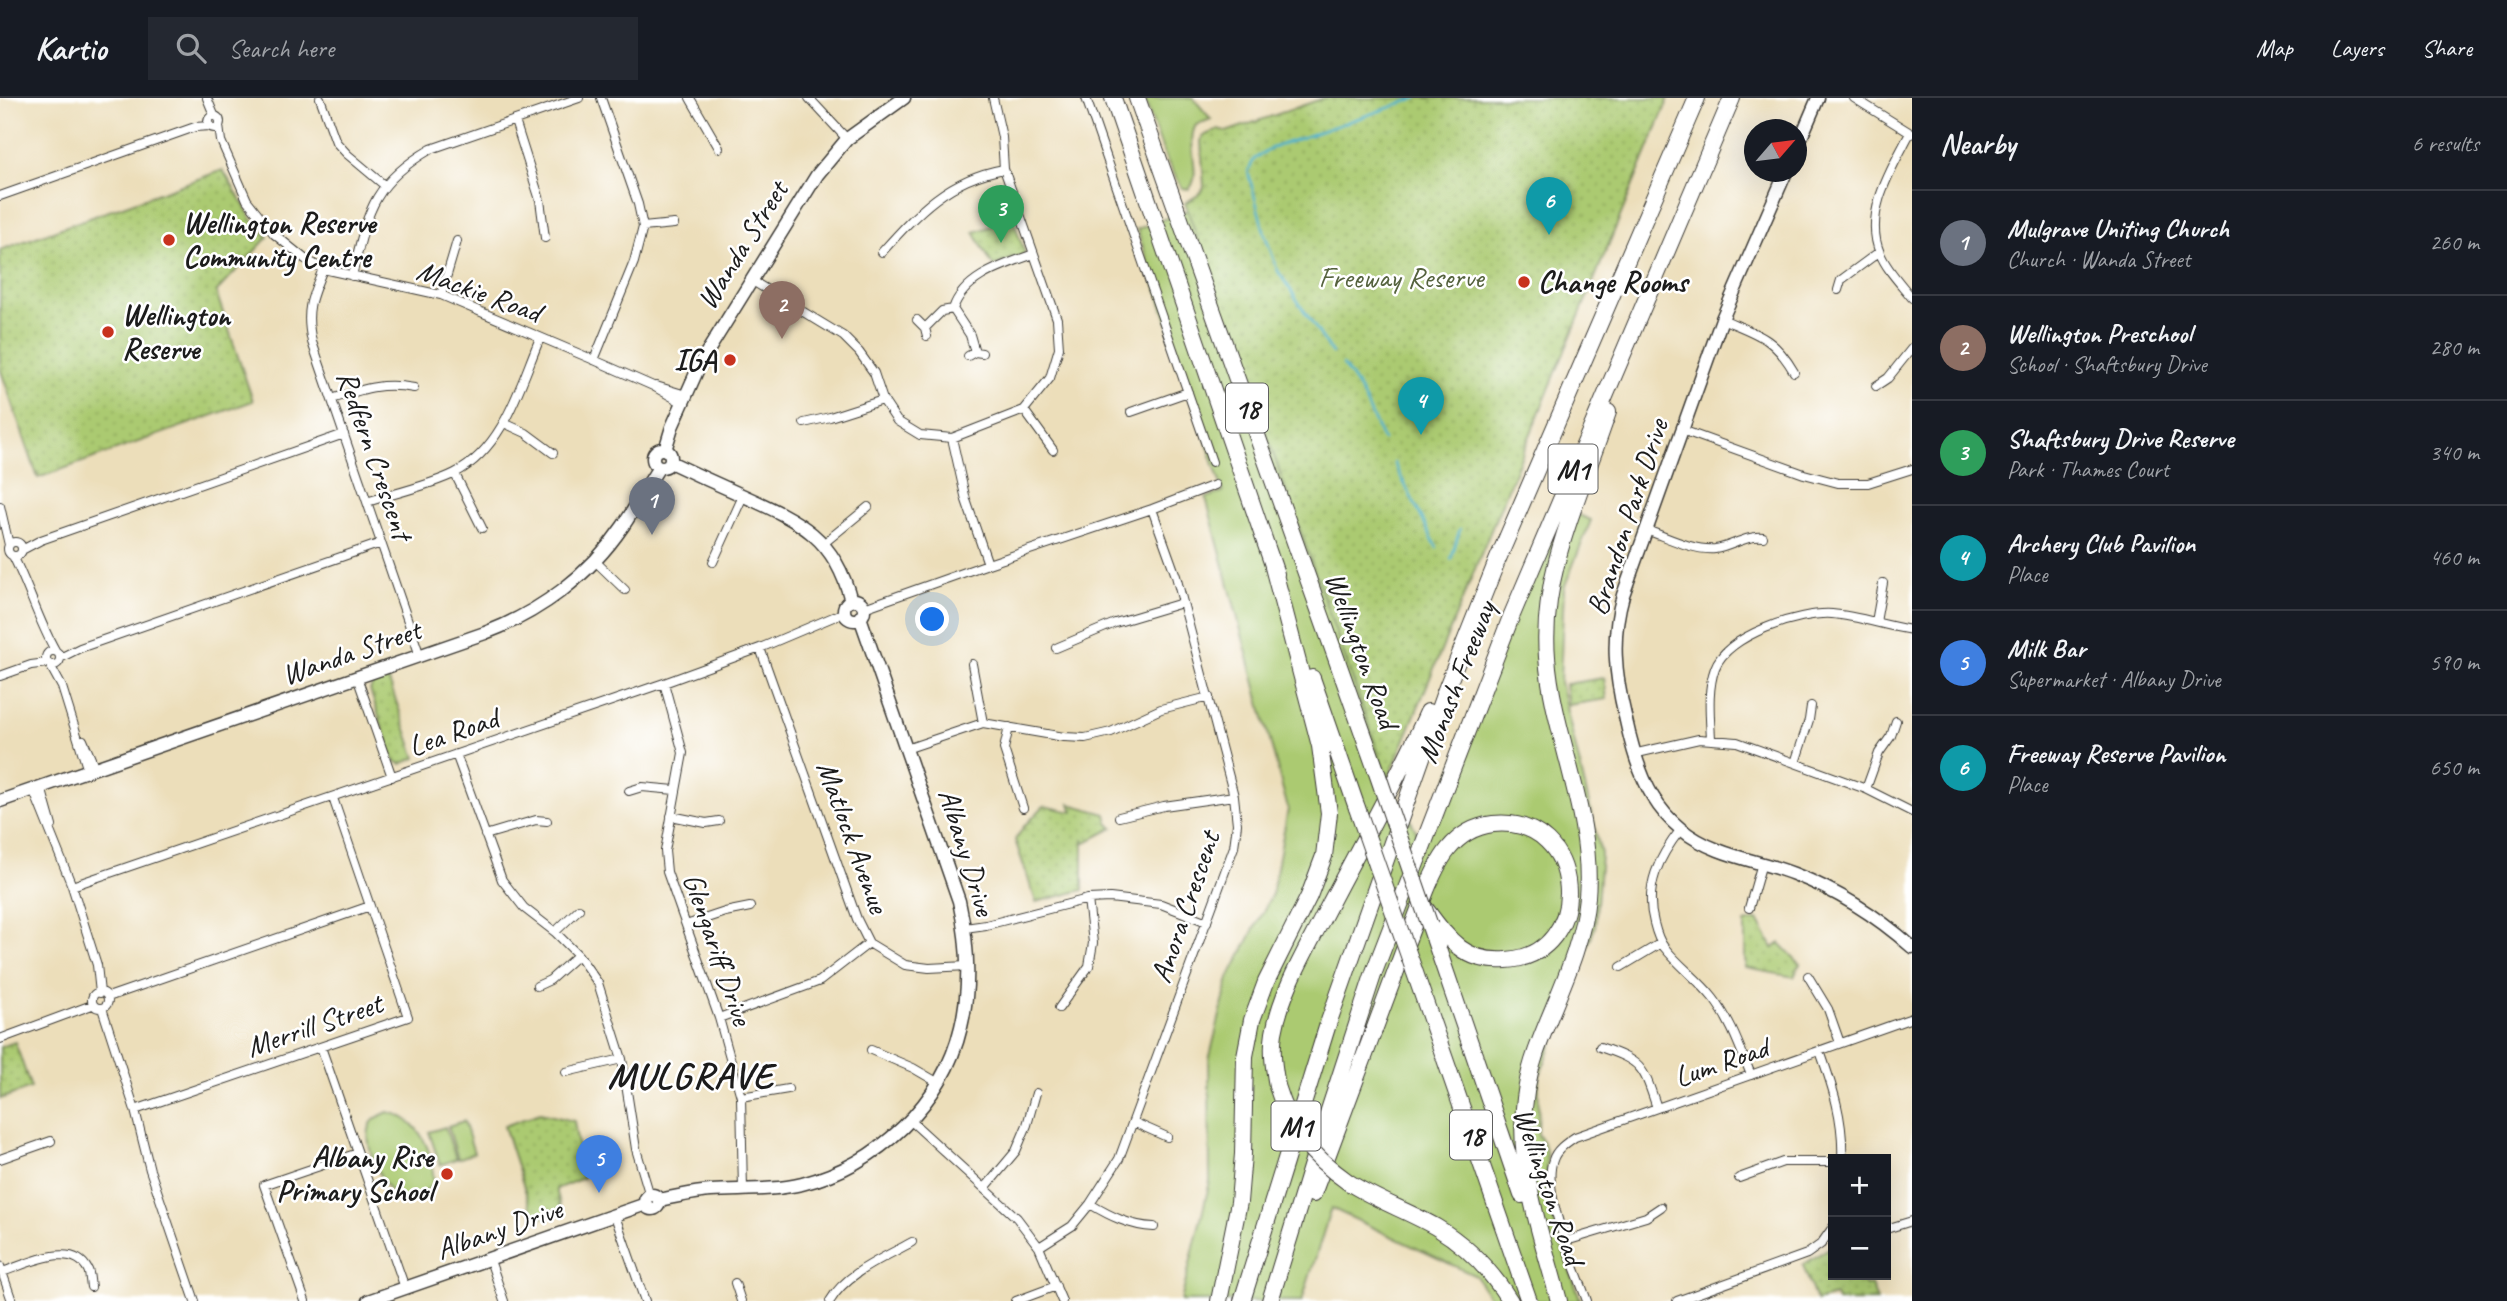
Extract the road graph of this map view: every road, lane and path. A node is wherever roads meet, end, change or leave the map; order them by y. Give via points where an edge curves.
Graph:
1 (320, 98) edge
2 (579, 98) edge
3 (601, 98) edge
4 (690, 98) edge
5 (809, 98) edge
6 (904, 98) edge
7 (993, 98) edge
8 (1086, 98) edge
9 (1113, 98) edge
10 (1137, 98) edge
11 (1697, 98) edge
12 (1732, 98) edge
13 (1818, 98) edge
14 (1854, 98) edge
15 (207, 100) edge
16 (515, 121) junction
17 (212, 122) junction
18 (1807, 124) edge
19 (1911, 133) edge
20 (847, 139) junction
21 (719, 148) dead end
22 (1004, 169) junction
23 (1782, 182) edge
24 (384, 185) junction
25 (0, 196) edge
26 (1181, 221) junction
27 (674, 224) dead end
28 (643, 227) junction
29 (1159, 229) junction
30 (545, 238) dead end
31 (457, 241) dead end
32 (881, 252) dead end
33 (1879, 252) junction
34 (1034, 254) junction
35 (323, 269) junction
36 (352, 276) junction
37 (751, 280) junction
38 (1838, 290) dead end
39 (440, 295) junction
40 (1912, 298) edge
41 (953, 309) junction
42 (1722, 319) junction
43 (917, 320) dead end
44 (1635, 330) junction
45 (540, 338) junction
46 (1912, 348) edge
47 (975, 354) dead end
48 (594, 359) junction
49 (1794, 372) dead end
50 (1876, 386) dead end
51 (414, 387) dead end
52 (1188, 392) junction
53 (684, 399) junction
54 (332, 400) junction
55 (883, 400) junction
56 (1024, 410) junction
57 (1131, 412) dead end
58 (504, 423) junction
59 (804, 423) dead end
60 (1682, 430) junction
61 (344, 434) junction
62 (952, 438) junction
63 (1053, 450) dead end
64 (553, 453) dead end
65 (1212, 462) dead end
66 (665, 465) junction
67 (1912, 469) edge
68 (455, 474) junction
69 (1214, 485) dead end
70 (743, 496) junction
71 (367, 502) junction
72 (0, 506) edge
73 (868, 507) dead end
74 (1152, 509) junction
75 (482, 528) dead end
76 (1646, 530) junction
77 (1763, 537) dead end
78 (381, 543) junction
79 (823, 544) junction
80 (12, 550) edge
81 (595, 561) junction
82 (1497, 561) junction
83 (713, 562) dead end
84 (988, 564) junction
85 (1273, 567) junction
86 (1883, 583) dead end
87 (625, 590) dead end
88 (1182, 603) junction
89 (848, 606) junction
90 (862, 613) junction
91 (1876, 622) junction
92 (1912, 630) edge
93 (760, 648) junction
94 (1056, 648) dead end
95 (420, 656) junction
96 (53, 658) junction
97 (972, 664) dead end
98 (0, 676) edge
99 (357, 677) junction
100 (664, 683) junction
101 (1209, 697) junction
102 (1811, 706) dead end
103 (1896, 721) dead end
104 (983, 723) junction
105 (1009, 727) junction
106 (1711, 739) junction
107 (906, 749) junction
108 (456, 754) junction
109 (1633, 754) junction
110 (1795, 763) junction
111 (91, 769) junction
112 (392, 777) junction
113 (37, 788) junction
114 (1866, 789) junction
115 (675, 790) junction
116 (629, 791) dead end
117 (1234, 796) junction
118 (333, 798) junction
119 (0, 801) edge
120 (1023, 808) dead end
121 (1912, 812) edge
122 (671, 816) junction
123 (1119, 817) dead end
124 (547, 821) dead end
125 (719, 821) dead end
126 (1681, 829) junction
127 (485, 835) junction
128 (1762, 863) junction
129 (72, 886) junction
130 (1088, 899) junction
131 (370, 906) junction
132 (750, 907) dead end
133 (1749, 908) dead end
134 (579, 909) dead end
135 (1207, 922) junction
136 (1432, 922) junction
137 (686, 925) junction
138 (965, 928) junction
139 (555, 932) junction
140 (869, 943) junction
141 (1661, 943) junction
142 (1912, 947) edge
143 (578, 955) junction
144 (967, 966) junction
145 (1621, 967) dead end
146 (1808, 976) dead end
147 (537, 986) dead end
148 (104, 995) junction
149 (92, 1005) junction
150 (102, 1008) junction
151 (1059, 1008) dead end
152 (719, 1017) junction
153 (1912, 1018) edge
154 (0, 1039) edge
155 (1840, 1043) junction
156 (321, 1047) junction
157 (1600, 1047) dead end
158 (872, 1050) dead end
159 (1820, 1051) junction
160 (622, 1059) junction
161 (566, 1072) dead end
162 (1751, 1075) junction
163 (937, 1082) junction
164 (788, 1089) dead end
165 (1036, 1093) dead end
166 (741, 1097) junction
167 (1657, 1108) junction
168 (135, 1110) junction
169 (910, 1120) junction
170 (1133, 1122) junction
171 (1167, 1137) dead end
172 (51, 1141) dead end
173 (358, 1153) junction
174 (1842, 1154) edge
175 (0, 1159) edge
176 (1828, 1162) edge
177 (1739, 1178) dead end
178 (985, 1188) junction
179 (743, 1190) junction
180 (652, 1200) junction
181 (1090, 1204) junction
182 (1661, 1207) dead end
183 (615, 1216) junction
184 (1912, 1221) edge
185 (1154, 1227) dead end
186 (1891, 1227) edge
187 (1828, 1234) edge
188 (1566, 1241) junction
189 (912, 1242) dead end
190 (1039, 1247) junction
191 (490, 1260) junction
192 (1, 1269) edge
193 (735, 1283) dead end
194 (1056, 1286) junction
195 (91, 1287) dead end
196 (405, 1288) junction
197 (12, 1301) edge
198 (195, 1301) edge
199 (305, 1301) edge
200 (368, 1301) edge
201 (504, 1301) edge
202 (645, 1301) edge
203 (741, 1301) edge
204 (830, 1301) edge
205 (1017, 1301) edge
206 (1062, 1301) edge
207 (1219, 1301) edge
208 (1242, 1301) edge
209 (1271, 1301) edge
210 (1510, 1301) edge
211 (1529, 1301) edge
212 (1559, 1301) edge
213 (1587, 1301) edge
214 (1677, 1301) edge

1 - 24 street via 336,142
2 - 16 street
3 - 28 street
4 - 21 street
5 - 20 street
6 - 20 street, Wanda Street
7 - 22 street
8 - 52 street
9 - 29 highway, Wellington Road / 18
10 - 26 highway, Wellington Road / 18
11 - 82 highway, Monash Freeway / M1
12 - 44 highway, Monash Freeway / M1
13 - 18 street
14 - 19 street
15 - 17 street, Mackie Road
16 - 24 street via 431,149 408,162
16 - 30 street via 540,200
17 - 25 street
17 - 35 street, Mackie Road via 235,177 258,216 289,247
19 - 33 street via 1877,207
20 - 37 street, Wanda Street via 817,175
22 - 32 street via 951,188 921,208
22 - 34 street
23 - 42 street, Brandon Park Drive
24 - 36 street via 366,218
26 - 29 highway
26 - 136 highway, Wellington Road / 18, bridge
27 - 28 street
28 - 48 street via 634,262
29 - 85 highway, Wellington Road / 18
31 - 39 street
33 - 38 street via 1841,279
33 - 40 street
34 - 41 street via 987,271 956,299
34 - 56 street via 1057,319 1059,348 1050,378
35 - 36 street, Mackie Road
35 - 54 street, Redfern Crescent via 311,296 308,323
36 - 39 street, Mackie Road
37 - 53 street, Wanda Street
37 - 55 street via 843,336 874,373
39 - 45 street, Mackie Road
41 - 43 street via 942,312 926,332
41 - 47 street via 970,334
42 - 49 street via 1772,343
42 - 60 street, Brandon Park Drive
44 - 209 highway, Monash Freeway / M1 via 1511,617 1379,960
44 - 212 highway via 1551,581 1546,622 1553,696 1583,833 1587,894 1573,958 1535,1053 1522,1116 1522,1149
45 - 48 street, Mackie Road
45 - 58 street
46 - 50 street
48 - 53 street, Mackie Road
51 - 54 street via 376,385
52 - 57 street
52 - 65 street
53 - 66 street, Wanda Street via 665,450 670,454
54 - 61 street, Redfern Crescent
55 - 59 street
55 - 62 street via 897,421 920,435
56 - 62 street
56 - 63 street
58 - 64 street
58 - 68 street via 486,448
60 - 67 street via 1838,483 1868,483
60 - 76 street, Brandon Park Drive
61 - 71 street, Redfern Crescent
61 - 80 street
62 - 84 street via 966,500
66 - 70 street
66 - 81 street, Wanda Street
68 - 71 street
68 - 75 street
69 - 74 street
70 - 79 street via 789,516
70 - 83 street
71 - 78 street, Redfern Crescent
72 - 80 street
73 - 79 street
74 - 84 street
74 - 88 street, Anora Crescent
76 - 77 street via 1707,549
76 - 109 street, Brandon Park Drive via 1621,603 1614,643
78 - 95 street, Redfern Crescent
78 - 96 street
79 - 89 street via 846,584
80 - 96 street
81 - 87 street
81 - 95 street, Wanda Street via 556,595 517,620
82 - 208 highway, Monash Freeway / M1 via 1352,952
82 - 210 highway, bridge via 1410,752 1283,999 1273,1035 1277,1086 1303,1142 1321,1162 1368,1195 1459,1243
84 - 90 street
85 - 207 highway via 1320,746 1329,813 1324,856 1252,1020 1245,1056 1238,1202
85 - 211 highway, Wellington Road / 18, bridge
86 - 91 street
88 - 94 street via 1115,623
88 - 101 street, Anora Crescent
89 - 90 street via 860,602
89 - 93 street, Lea Road
90 - 107 street, Albany Drive
91 - 92 street
91 - 106 street via 1834,614 1809,615 1735,642 1721,655 1712,676
93 - 100 street, Lea Road
93 - 140 street, Matlock Avenue
95 - 99 street, Wanda Street
96 - 98 street
96 - 111 street
97 - 104 street
99 - 111 street, Wanda Street
99 - 112 street
100 - 108 street, Lea Road
100 - 115 street, Glengariff Drive via 683,753
101 - 105 street via 1161,709 1111,732 1085,738
101 - 117 street, Anora Crescent
102 - 110 street
103 - 114 street
104 - 105 street
104 - 107 street
105 - 120 street via 1004,749
106 - 109 street
106 - 110 street via 1737,742
107 - 138 street, Albany Drive
108 - 112 street, Lea Road
108 - 127 street
109 - 126 street, Brandon Park Drive via 1653,798
110 - 114 street
111 - 113 street, Wanda Street
112 - 118 street, Lea Road
113 - 119 street, Wanda Street
113 - 129 street
114 - 121 street
115 - 116 street via 642,787
115 - 122 street, Glengariff Drive
117 - 123 street
117 - 135 street, Anora Crescent via 1234,847
118 - 129 street, Lea Road
118 - 131 street, Merrill Street
122 - 125 street
122 - 137 street, Glengariff Drive via 667,872
124 - 127 street
126 - 128 street, Brandon Park Drive via 1716,850
126 - 141 street via 1663,853 1652,882 1651,910
127 - 139 street via 502,880 524,908
128 - 133 street
128 - 142 street, Brandon Park Drive via 1840,895
129 - 148 street
130 - 135 street via 1161,904
130 - 138 street
130 - 151 street via 1093,943 1089,966
131 - 148 street
131 - 156 street, Merrill Street via 408,1017
132 - 137 street
134 - 139 street
135 - 170 street, Anora Crescent
136 - 209 highway via 1473,955 1495,961 1523,957 1544,945 1566,915 1570,897 1566,870 1543,837 1507,824 1466,833 1441,857
136 - 212 highway, Wellington Road / 18
137 - 152 street, Glengariff Drive
138 - 144 street, Albany Drive
139 - 143 street
140 - 144 street, Matlock Avenue via 905,965
140 - 152 street via 820,981
141 - 145 street
141 - 162 street via 1718,1005
143 - 147 street
143 - 160 street via 598,983
144 - 163 street, Albany Drive via 961,1029
146 - 155 street via 1828,1009
148 - 149 street via 95,995
148 - 150 street
149 - 150 street
149 - 154 street
150 - 168 street
152 - 166 street, Glengariff Drive
153 - 155 street, Lum Road
155 - 159 street, Lum Road
156 - 168 street, Merrill Street
156 - 173 street
157 - 167 street via 1640,1066
158 - 163 street
159 - 162 street, Lum Road
159 - 174 street via 1840,1109
160 - 161 street
160 - 180 street via 636,1149
162 - 167 street, Lum Road
163 - 169 street, Albany Drive
164 - 166 street
165 - 178 street via 1016,1152
166 - 179 street, Glengariff Drive
167 - 188 street, Lum Road via 1575,1137 1553,1160 1551,1188
168 - 198 street via 149,1170
169 - 178 street
169 - 179 street, Albany Drive via 882,1146 823,1178 800,1185
170 - 171 street
170 - 181 street, Anora Crescent via 1119,1158
172 - 175 street
173 - 196 street
173 - 199 street via 264,1185
176 - 177 street via 1783,1162
178 - 190 street
179 - 180 street, Albany Drive
180 - 183 street, Albany Drive
181 - 185 street via 1124,1222
181 - 190 street, Anora Crescent via 1072,1226
182 - 188 street via 1637,1220
183 - 191 street, Albany Drive
183 - 202 street
184 - 186 street
187 - 214 street via 1807,1254
188 - 213 street
189 - 204 street via 854,1275
190 - 194 street
191 - 196 street, Albany Drive
191 - 201 street
192 - 195 street via 56,1254 75,1257 88,1270
192 - 197 street
193 - 203 street
194 - 205 street
194 - 206 street
196 - 200 street, Albany Drive

